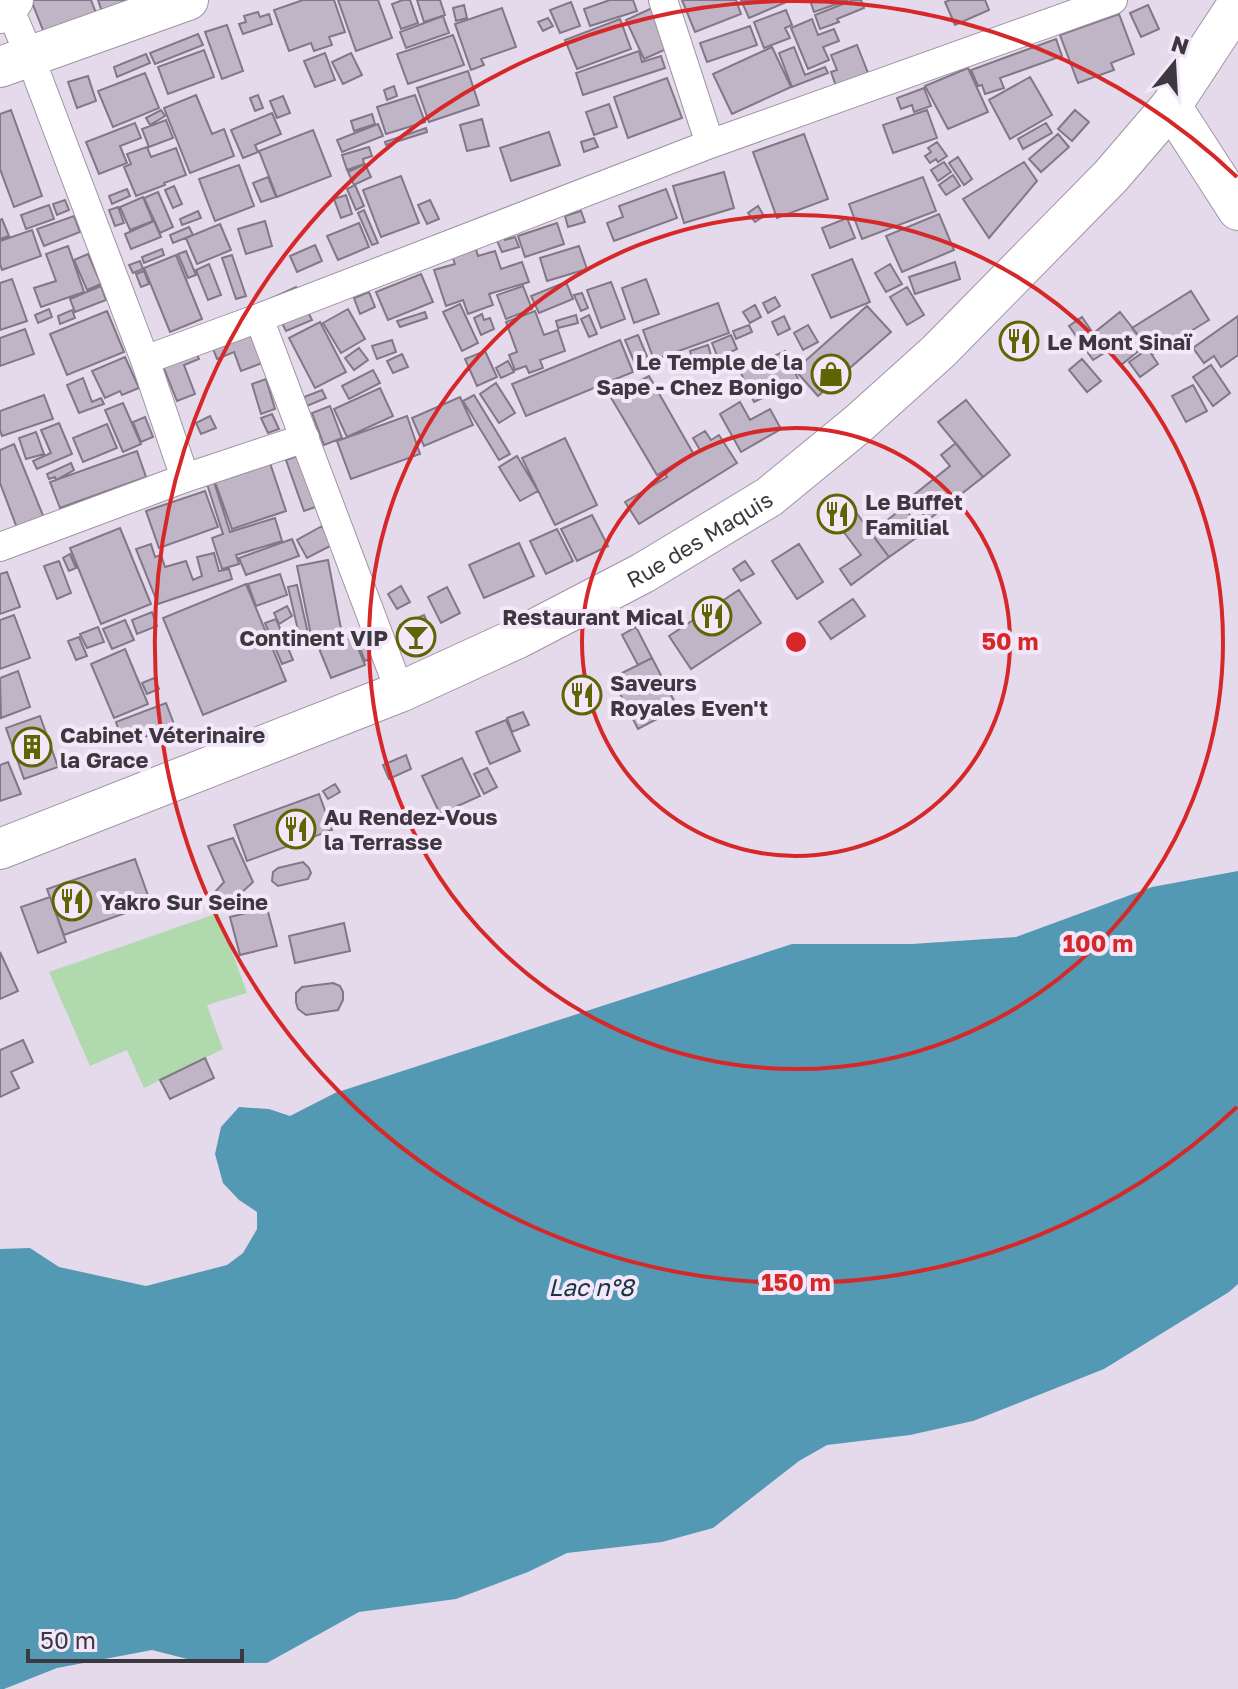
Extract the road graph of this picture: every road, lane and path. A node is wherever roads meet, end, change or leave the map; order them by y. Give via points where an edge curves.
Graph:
1 (188, 0) edge
2 (663, 0) edge
3 (1113, 0) edge
4 (7, 5) edge
5 (1227, 7) edge
6 (15, 62) edge
7 (1171, 106) junction
8 (710, 144) junction
9 (1238, 210) edge
10 (259, 318) junction
11 (145, 360) junction
12 (305, 438) junction
13 (185, 478) junction
14 (0, 547) edge
15 (400, 692) junction
16 (0, 849) edge

1 - 6 street
2 - 8 street
3 - 8 street
4 - 6 street
5 - 7 street, Rue des Maquis
6 - 11 street
7 - 9 street
7 - 15 street, Rue des Maquis via 1111,176 939,351 769,497 643,573
8 - 10 street
10 - 11 street
10 - 12 street
11 - 13 street
12 - 13 street
12 - 15 street
13 - 14 street
15 - 16 street, Rue des Maquis

